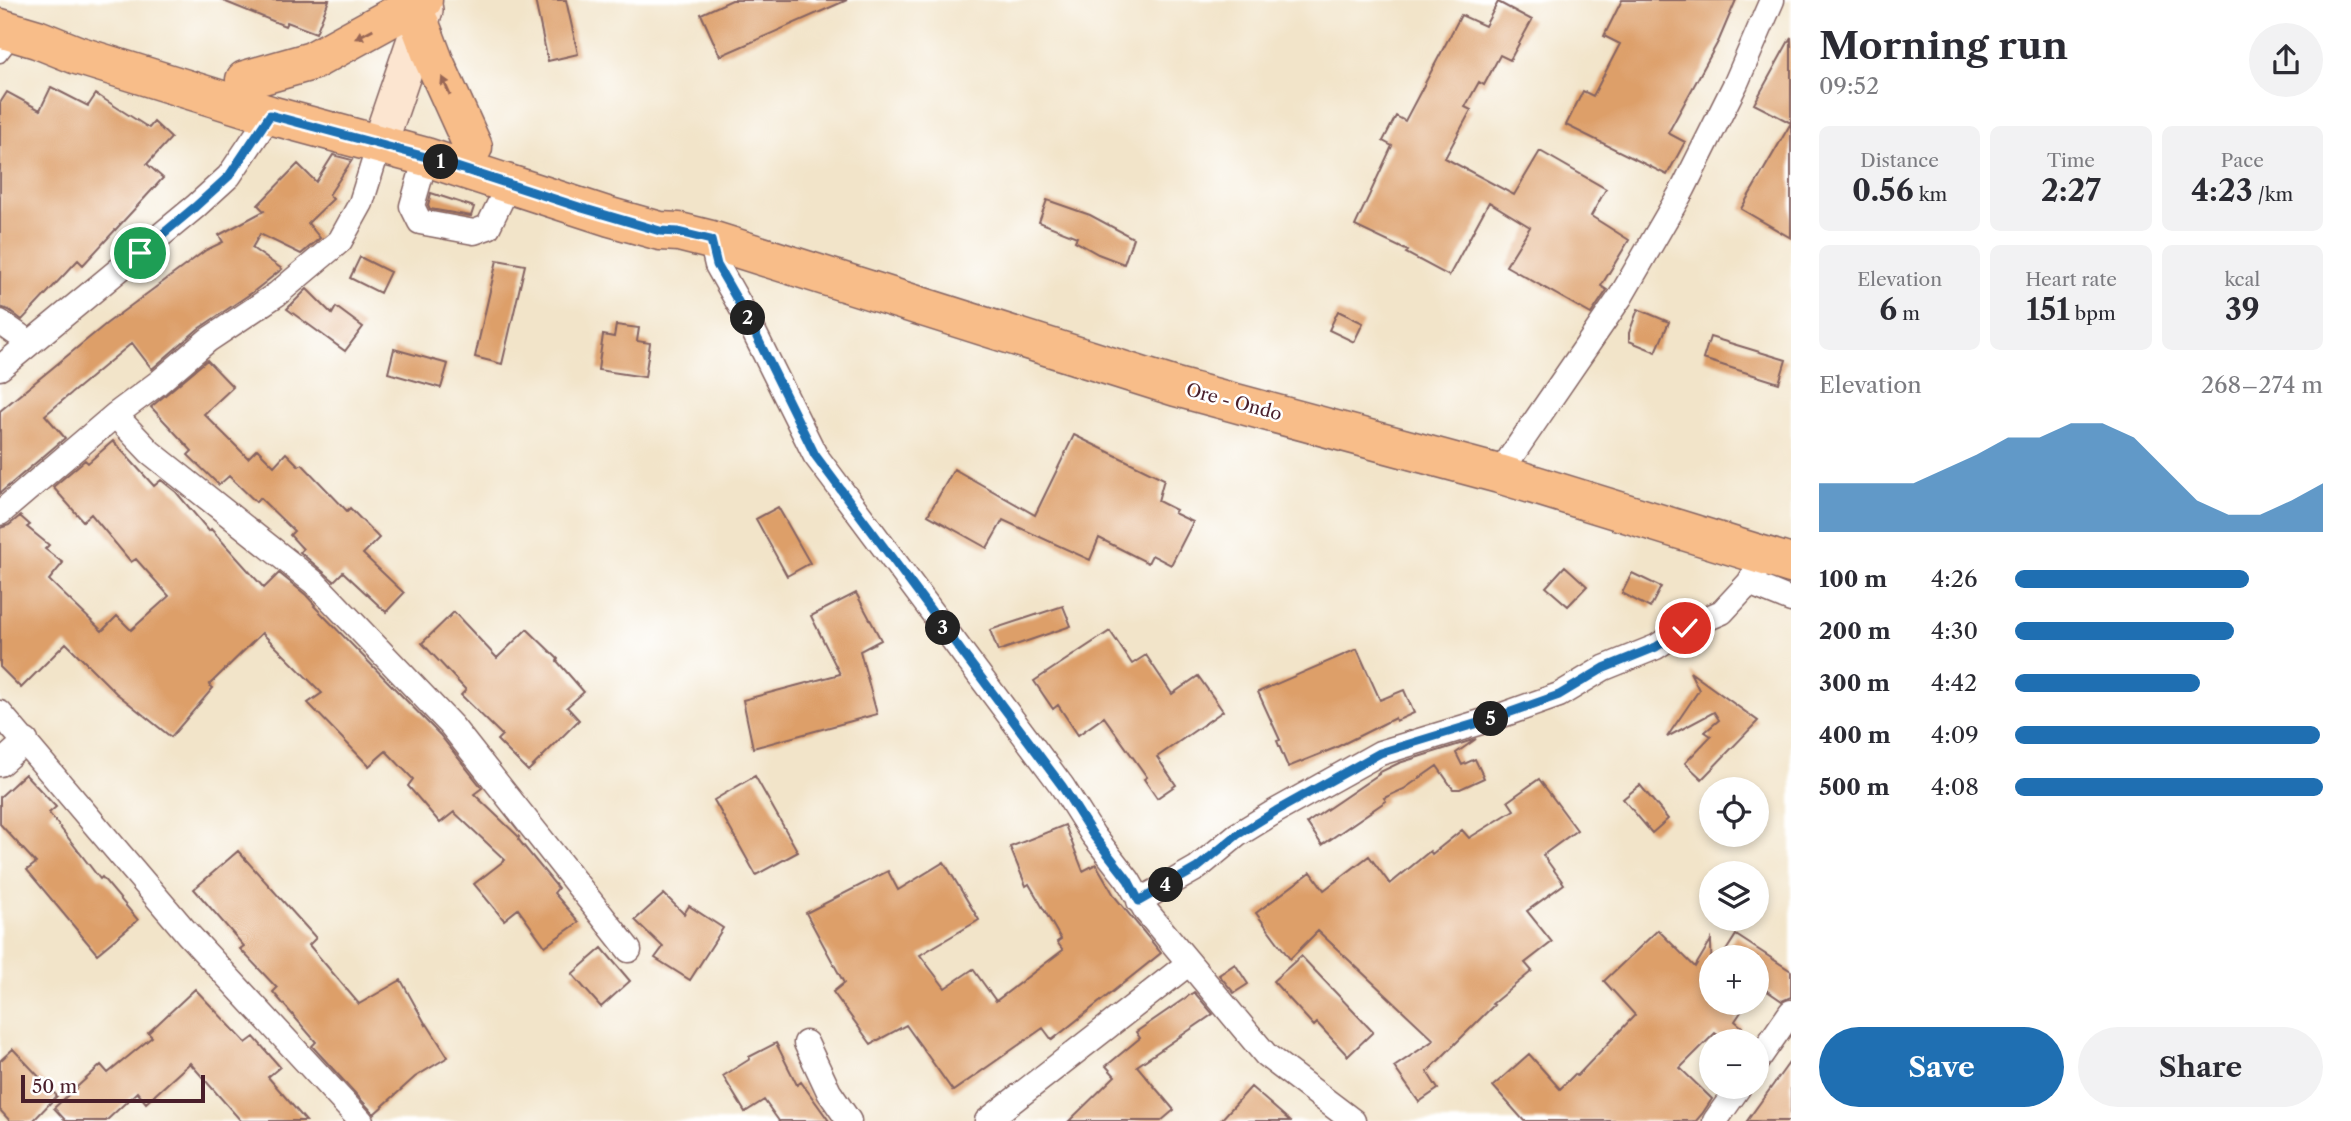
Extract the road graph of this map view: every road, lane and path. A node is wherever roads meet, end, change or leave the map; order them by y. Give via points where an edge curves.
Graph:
1 (1772, 0) edge
2 (424, 8) edge
3 (14, 39) edge
4 (245, 80) junction
5 (270, 115) junction
6 (383, 133) junction
7 (473, 147) junction
8 (426, 157) junction
9 (509, 184) junction
10 (695, 236) junction
11 (0, 322) edge
12 (30, 343) junction
13 (0, 368) edge
14 (115, 415) junction
15 (1499, 474) junction
16 (0, 513) edge
17 (1768, 568) edge
18 (1791, 600) edge
19 (0, 713) edge
20 (26, 741) junction
21 (0, 764) edge
22 (1139, 901) junction
23 (629, 950) dead end
24 (1189, 963) junction
25 (1791, 1012) edge
26 (806, 1043) dead end
27 (1769, 1044) edge
28 (1731, 1099) edge
29 (361, 1121) edge
30 (849, 1121) edge
31 (987, 1121) edge
32 (1353, 1121) edge
33 (1716, 1121) edge

1 - 15 street via 1684,189 1621,296
2 -> 4 main road via 312,61
2 - 6 main road
7 -> 2 main road via 434,61
3 - 4 main road via 78,39
3 - 5 main road
4 - 6 main road
5 - 6 main road
5 - 12 street via 229,176
6 - 7 main road
6 - 8 main road
6 - 14 street via 361,203 340,241
7 - 10 main road via 645,207
8 - 9 main road
8 - 9 street via 412,206 420,222 474,232 488,227
9 - 10 main road via 660,231
10 - 15 main road, Ore - Ondo via 1176,387
10 - 22 street via 747,317 815,455 1062,786
11 - 12 street
12 - 13 street
14 - 16 street
14 - 23 street via 150,452 326,594 451,725
15 - 17 main road, Ore - Ondo
17 - 18 street
17 - 22 street via 1722,611 1559,695 1380,753 1276,811 1197,868
19 - 20 street
20 - 21 street
20 - 29 street via 187,933
22 - 24 street
24 - 31 street
24 - 32 street via 1266,1055
25 - 27 street
26 - 30 street via 829,1092
28 - 33 street

